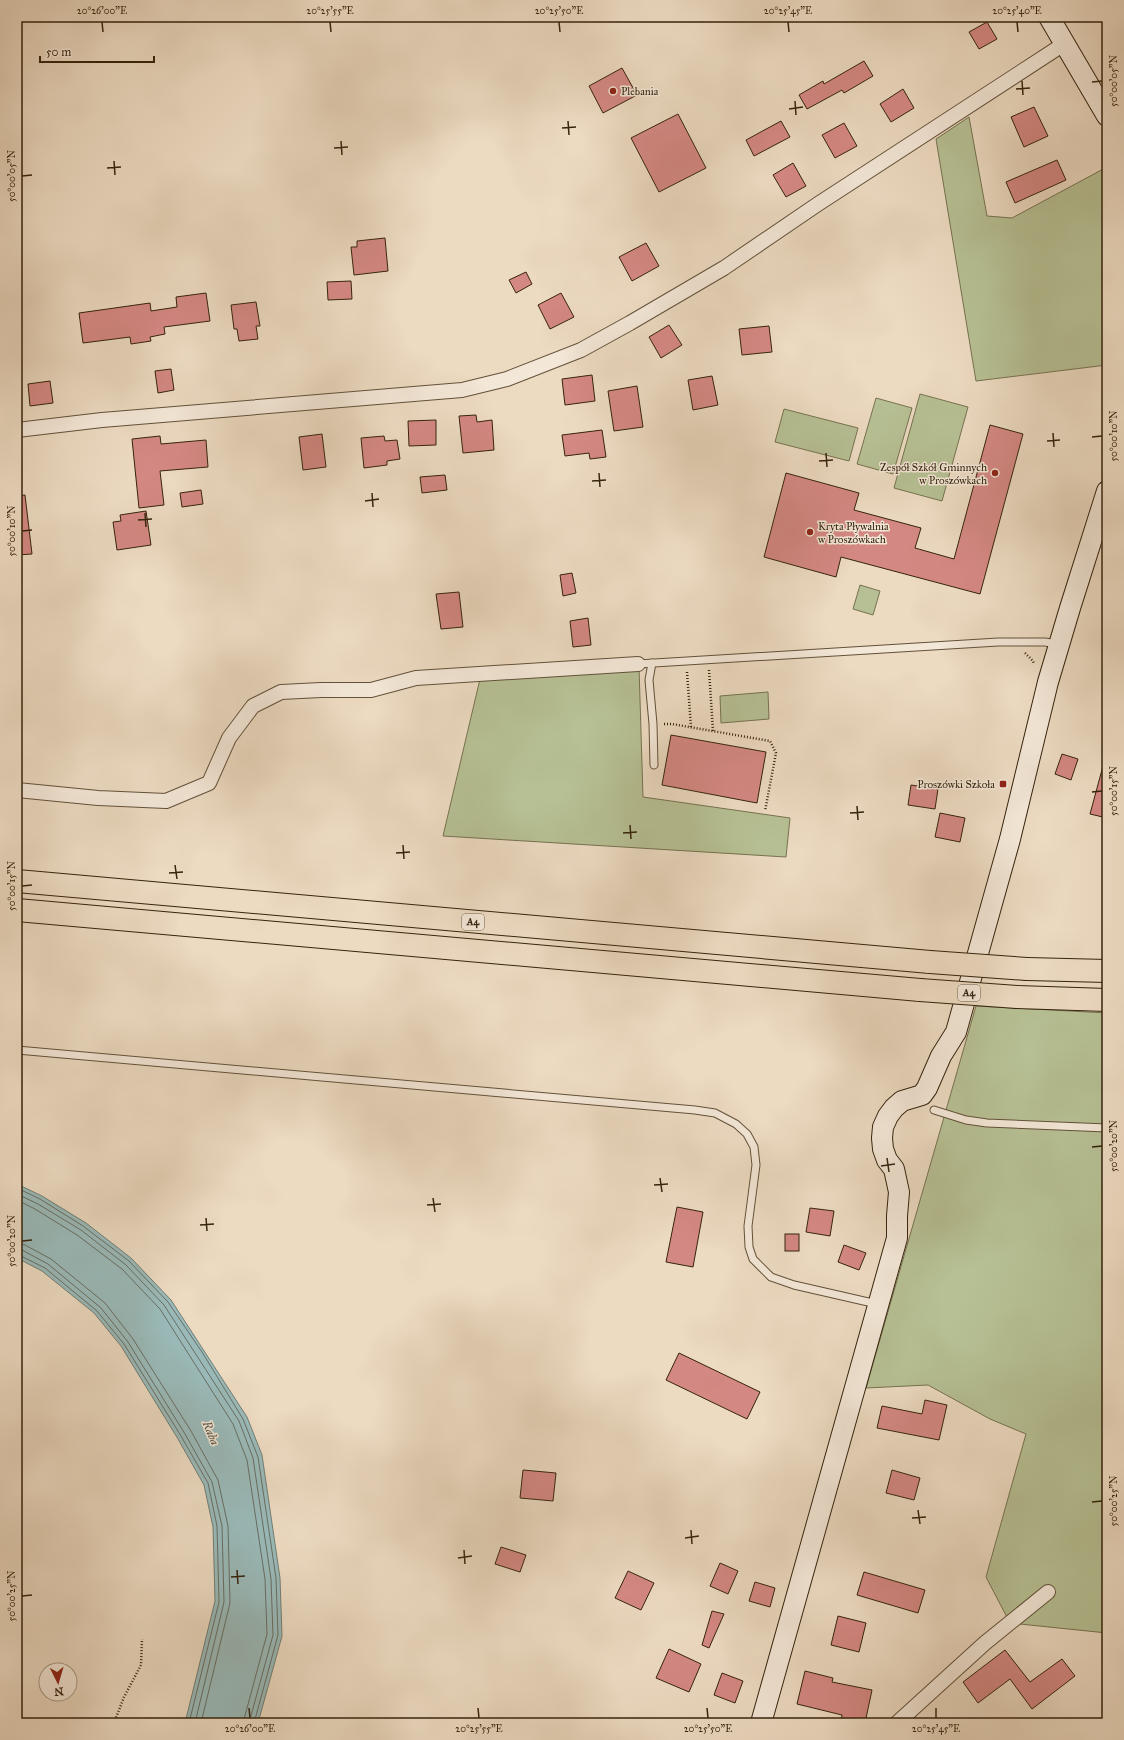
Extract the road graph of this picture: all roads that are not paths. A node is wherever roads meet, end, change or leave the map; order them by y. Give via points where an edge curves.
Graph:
1 (1049, 17) edge
2 (1064, 44) junction
3 (1107, 116) edge
4 (17, 430) edge
5 (1107, 491) edge
6 (1060, 644) junction
7 (638, 664) joint
8 (652, 664) junction
9 (654, 765) dead end
10 (17, 790) edge
11 (17, 881) edge
12 (17, 910) edge
13 (1107, 971) edge
14 (1107, 1000) edge
15 (17, 1050) edge
16 (934, 1110) dead end
17 (1107, 1128) edge
18 (877, 1304) junction
19 (1048, 1592) dead end
20 (761, 1723) edge
21 (897, 1723) edge

1 - 2 main road
2 - 3 main road
2 - 4 street via 724,268 581,350 507,379 462,390 118,418
5 - 6 main road
6 - 8 lane via 998,642
6 - 18 main road via 1048,682 1010,839 956,1032 922,1095 902,1101 888,1116 883,1127 883,1149 894,1169 899,1192 896,1238
7 - 8 lane
7 - 10 street via 416,678 371,690 281,692 253,706 229,738 209,783 166,801 98,798
8 - 9 lane via 649,680
11 - 13 highway, A4, bridge via 930,962 1027,969
12 - 14 highway, A4, bridge via 920,990
15 - 18 lane via 716,1113 736,1124 747,1134 754,1147 756,1165 748,1226 749,1247 753,1259 771,1277 794,1286
16 - 17 lane via 966,1120 987,1123
18 - 20 main road
19 - 21 street via 985,1643

